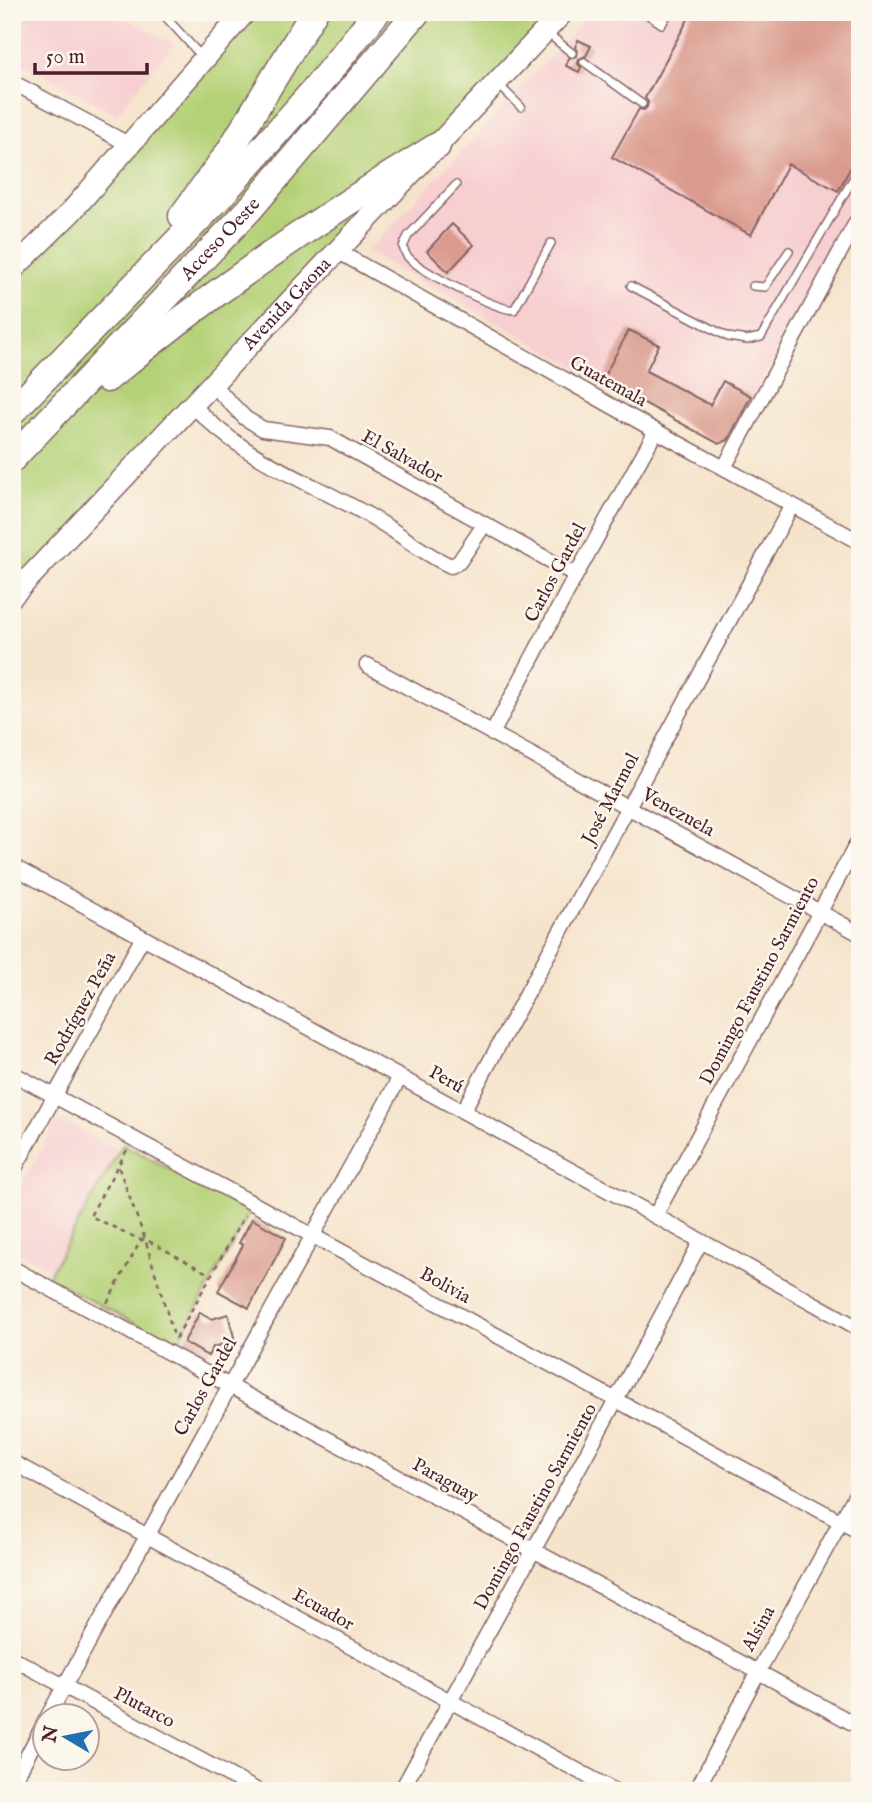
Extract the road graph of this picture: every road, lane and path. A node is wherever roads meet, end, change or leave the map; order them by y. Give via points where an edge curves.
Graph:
1 (161, 12) edge
2 (245, 12) edge
3 (314, 12) edge
4 (377, 12) edge
5 (417, 12) edge
6 (562, 12) edge
7 (644, 12) edge
8 (669, 12) edge
9 (545, 32) junction
10 (572, 53) dead end
11 (204, 58) junction
12 (584, 62) dead end
13 (12, 82) edge
14 (497, 83) junction
15 (642, 104) dead end
16 (521, 107) dead end
17 (130, 145) junction
18 (437, 146) junction
19 (860, 167) edge
20 (456, 185) dead end
21 (860, 215) edge
22 (551, 243) dead end
23 (789, 251) dead end
24 (338, 252) junction
25 (12, 270) edge
26 (631, 286) dead end
27 (753, 286) dead end
28 (113, 309) junction
29 (211, 383) junction
30 (191, 403) junction
31 (12, 412) edge
32 (656, 431) junction
33 (15, 456) edge
34 (724, 468) junction
35 (792, 505) junction
36 (484, 525) junction
37 (860, 542) edge
38 (576, 575) junction
39 (12, 596) edge
40 (367, 665) dead end
41 (492, 734) junction
42 (628, 808) junction
43 (860, 838) edge
44 (12, 866) edge
45 (819, 912) junction
46 (860, 934) edge
47 (143, 937) junction
48 (12, 1073) edge
49 (400, 1077) junction
50 (55, 1096) junction
51 (463, 1111) junction
52 (133, 1138) junction
53 (118, 1166) junction
54 (12, 1172) edge
55 (252, 1203) junction
56 (655, 1216) junction
57 (312, 1235) junction
58 (143, 1240) junction
59 (701, 1241) junction
60 (12, 1268) edge
61 (211, 1275) junction
62 (99, 1315) junction
63 (860, 1329) edge
64 (175, 1339) junction
65 (167, 1352) junction
66 (228, 1385) junction
67 (616, 1402) junction
68 (12, 1462) edge
69 (860, 1487) edge
70 (841, 1521) junction
71 (860, 1532) edge
72 (148, 1535) junction
73 (532, 1551) junction
74 (12, 1658) edge
75 (758, 1672) junction
76 (63, 1686) junction
77 (55, 1702) edge
78 (450, 1702) junction
79 (860, 1727) edge
80 (32, 1747) edge
81 (12, 1785) edge
82 (258, 1791) edge
83 (401, 1791) edge
84 (615, 1791) edge
85 (696, 1791) edge

1 - 11 lane
2 - 11 street
3 - 28 highway via 229,152
4 - 28 highway, Acceso Oeste via 218,199
5 - 33 highway, Acceso Oeste via 249,210
6 - 9 street, Avenida Gaona
7 - 8 lane via 662,24
9 - 10 lane
9 - 14 street, Avenida Gaona
11 - 17 street
12 - 15 lane
13 - 17 street
14 - 16 lane
14 - 18 street, Avenida Gaona
17 - 25 street
18 - 24 street, Avenida Gaona
18 - 33 highway via 303,230 198,306
19 - 26 lane via 761,337 728,337
20 - 22 lane via 403,247 406,256 434,274 501,309 514,310
21 - 34 street
23 - 27 lane via 765,287
24 - 29 street, Avenida Gaona
24 - 32 street, Guatemala
28 - 31 highway, Acceso Oeste
29 - 30 street, Avenida Gaona
29 - 36 street, El Salvador via 245,418 263,429 330,438
30 - 36 street via 212,426 254,456 370,516 451,566 459,562
30 - 39 street, Avenida Gaona
32 - 34 street, Guatemala
32 - 38 street, Carlos Gardel
34 - 35 street, Guatemala
35 - 37 street, Guatemala
35 - 42 street, José Marmol
36 - 38 street, El Salvador
38 - 41 street, Carlos Gardel
40 - 41 street, Venezuela
41 - 42 street, Venezuela
42 - 45 street, Venezuela
42 - 51 street, José Marmol
43 - 45 street, Domingo Faustino Sarmiento
44 - 47 street, Perú
45 - 46 street, Venezuela
45 - 56 street, Domingo Faustino Sarmiento
47 - 49 street, Perú
47 - 50 street, Rodríguez Peña
48 - 50 street, Bolivia
49 - 51 street, Perú
49 - 57 street, Carlos Gardel
50 - 52 street, Bolivia
50 - 54 street, Rodríguez Peña
51 - 56 street, Perú
52 - 53 path
52 - 55 street, Bolivia
53 - 58 path
53 - 58 path via 90,1216
55 - 57 street, Bolivia
55 - 61 path
56 - 59 street, Perú
57 - 66 street, Carlos Gardel
57 - 67 street, Bolivia
58 - 61 path
58 - 62 path
58 - 64 path
59 - 63 street, Perú
59 - 67 street, Domingo Faustino Sarmiento
60 - 62 street, Paraguay
61 - 64 path
62 - 65 street, Paraguay
64 - 65 path
65 - 66 street, Paraguay
66 - 72 street, Carlos Gardel
66 - 73 street, Paraguay
67 - 70 street, Bolivia
67 - 73 street, Domingo Faustino Sarmiento
68 - 72 street, Ecuador
69 - 70 street, Alsina
70 - 71 street, Bolivia
70 - 75 street, Alsina
72 - 76 street, Carlos Gardel
72 - 78 street, Ecuador
73 - 75 street, Paraguay
73 - 78 street, Domingo Faustino Sarmiento
74 - 76 street, Plutarco
75 - 79 street, Paraguay
75 - 85 street, Alsina
76 - 77 street, Carlos Gardel
76 - 82 street, Plutarco
78 - 83 street, Domingo Faustino Sarmiento
78 - 84 street, Ecuador
80 - 81 street

